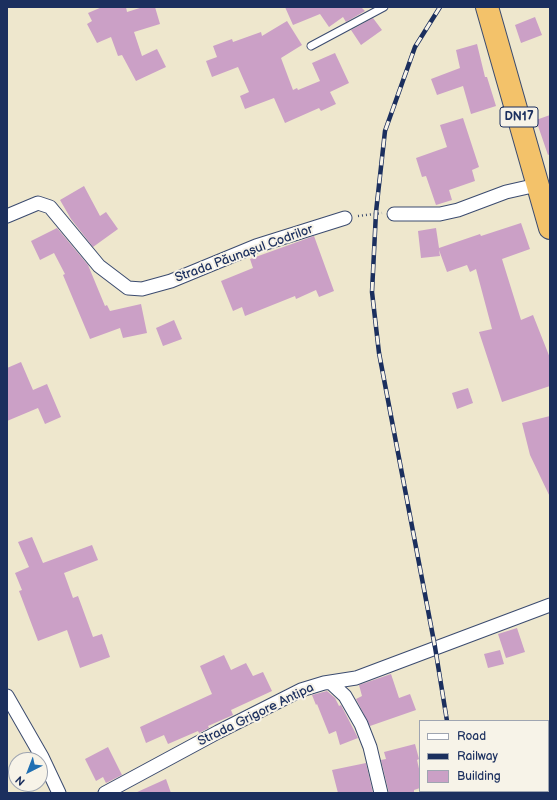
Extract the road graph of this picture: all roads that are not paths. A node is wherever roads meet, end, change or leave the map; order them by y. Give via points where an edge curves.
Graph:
1 (384, 7) edge
2 (487, 7) edge
3 (311, 46) dead end
4 (537, 185) junction
5 (394, 214) road end
6 (7, 216) edge
7 (345, 218) road end
8 (550, 228) edge
9 (550, 605) edge
10 (330, 682) junction
11 (7, 696) edge
12 (58, 793) edge
13 (105, 793) edge
14 (381, 793) edge

1 - 3 lane
2 - 4 highway, DN17
4 - 5 street via 506,192 440,214
4 - 8 highway, DN17
6 - 7 street, Strada Păunașul Codrilor via 38,203 50,207 100,266 128,288 142,289 171,281 256,246
9 - 10 street, Strada Grigore Antipa via 356,678
10 - 13 street, Strada Grigore Antipa via 301,690
10 - 14 street via 346,696 362,724
11 - 12 street via 42,757

